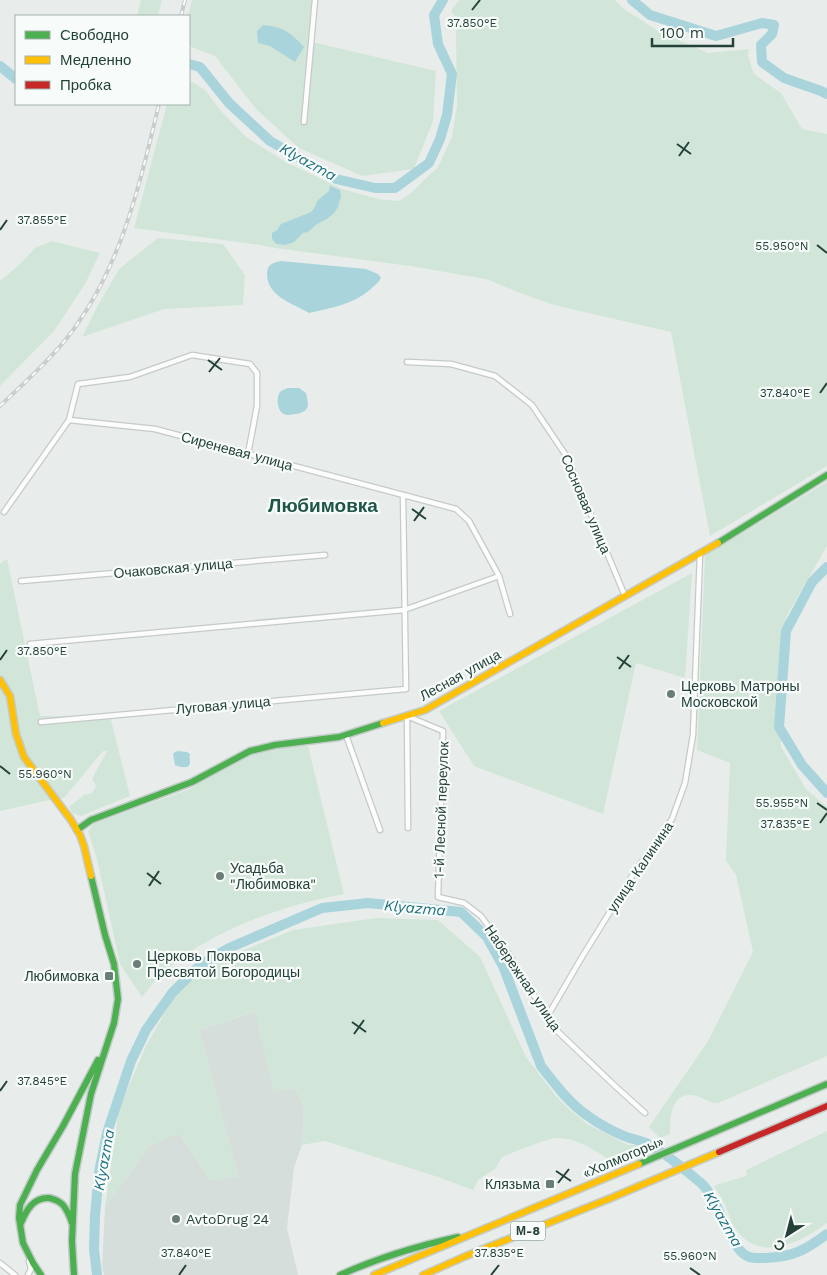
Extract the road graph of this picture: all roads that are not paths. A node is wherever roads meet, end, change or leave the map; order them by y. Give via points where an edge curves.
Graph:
1 (315, 0) edge
2 (304, 122) dead end
3 (407, 362) dead end
4 (69, 420) junction
5 (248, 454) junction
6 (827, 475) edge
7 (403, 495) junction
8 (4, 512) dead end
9 (700, 554) junction
10 (325, 555) dead end
11 (499, 576) junction
12 (21, 581) dead end
13 (625, 596) junction
14 (404, 610) junction
15 (510, 614) dead end
16 (30, 644) dead end
17 (0, 680) edge
18 (407, 716) junction
19 (41, 722) dead end
20 (346, 735) junction
21 (408, 828) dead end
22 (77, 830) junction
23 (380, 830) dead end
24 (438, 897) joint
25 (547, 1018) junction
26 (107, 1040) junction
27 (827, 1084) edge
28 (827, 1106) edge
29 (645, 1113) dead end
30 (20, 1224) junction
31 (73, 1227) junction
32 (471, 1234) junction
33 (24, 1248) junction
34 (466, 1256) junction
35 (0, 1263) edge
36 (15, 1275) edge
37 (28, 1275) edge
38 (41, 1275) edge
39 (74, 1275) edge
40 (340, 1275) edge
41 (374, 1275) edge
42 (423, 1275) edge
43 (434, 1275) edge

1 - 2 street
3 - 13 street, Сосновая улица via 451,364 495,376 532,405 567,456
4 - 5 street, Сиреневая улица via 155,429
4 - 5 street via 78,384 130,377 192,355 250,364 257,374 257,406
4 - 8 street
5 - 7 street, Сиреневая улица
6 - 9 main road, Лесная улица
7 - 11 street, Сиреневая улица via 456,509 469,521
7 - 14 street
9 - 13 main road, Лесная улица
9 - 25 street, улица Калинина via 693,735 685,783 672,819 634,873
10 - 12 street, Очаковская улица
11 - 14 street
11 - 15 street, Сиреневая улица
13 - 18 main road, Лесная улица via 425,710
14 - 16 street
14 - 19 street, Луговая улица via 406,689
17 - 22 main road via 10,696 16,734 24,757
18 - 20 main road, Лесная улица
18 - 21 street
18 - 24 street, 1-й Лесной переулок via 443,731
20 - 22 main road, Лесная улица via 250,751 192,782 91,820
20 - 23 street
22 - 26 main road via 84,846 118,989 114,1023
24 - 25 street, Набережная улица via 464,903 481,916 508,953
25 - 29 street, Набережная улица
26 - 30 main road via 64,1126 27,1190 20,1205
26 - 31 main road via 91,1094 75,1174
27 - 32 main road, «Холмогоры» / М-8
28 - 34 main road, М-8
30 - 31 main road via 27,1209 43,1198 62,1204
30 - 33 main road
31 - 39 main road
32 - 40 main road via 398,1252
32 - 41 main road, «Холмогоры» / М-8
33 - 37 street via 31,1266
33 - 38 main road
34 - 42 main road, М-8
34 - 43 main road
35 - 36 street

